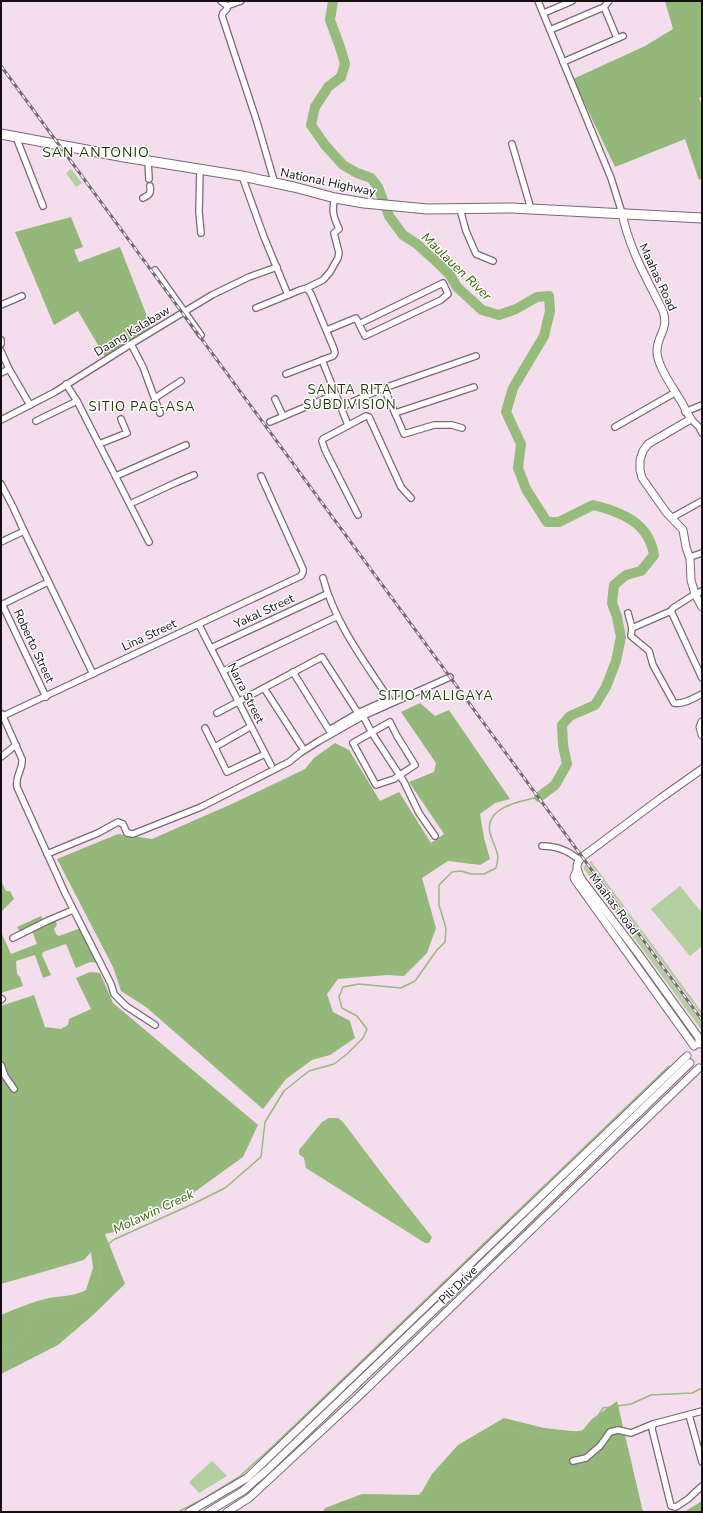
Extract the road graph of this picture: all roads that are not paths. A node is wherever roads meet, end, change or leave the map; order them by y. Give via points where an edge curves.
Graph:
1 (221, 1) edge
2 (241, 1) edge
3 (538, 1) edge
4 (572, 1) edge
5 (609, 1) edge
6 (227, 6) junction
7 (604, 7) junction
8 (544, 13) junction
9 (550, 30) junction
10 (563, 62) junction
11 (1, 134) edge
12 (16, 137) junction
13 (512, 144) dead end
14 (148, 161) junction
15 (200, 170) junction
16 (242, 176) junction
17 (149, 179) dead end
18 (275, 184) junction
19 (150, 186) dead end
20 (143, 198) dead end
21 (335, 198) junction
22 (43, 206) dead end
23 (460, 209) junction
24 (531, 209) junction
25 (622, 213) junction
26 (702, 218) edge
27 (201, 233) dead end
28 (492, 261) dead end
29 (277, 267) junction
30 (155, 270) dead end
31 (307, 288) junction
32 (288, 295) junction
33 (22, 296) dead end
34 (1, 305) edge
35 (256, 308) dead end
36 (185, 312) junction
37 (360, 324) junction
38 (327, 330) junction
39 (201, 335) dead end
40 (1, 340) edge
41 (1, 344) edge
42 (130, 344) junction
43 (1, 351) edge
44 (476, 356) dead end
45 (322, 360) junction
46 (9, 369) junction
47 (1, 373) edge
48 (286, 374) dead end
49 (181, 381) dead end
50 (66, 384) junction
51 (474, 387) dead end
52 (384, 388) junction
53 (676, 392) junction
54 (336, 394) junction
55 (155, 398) junction
56 (275, 399) dead end
57 (77, 401) junction
58 (30, 405) junction
59 (702, 405) edge
60 (341, 407) junction
61 (685, 412) junction
62 (160, 413) dead end
63 (395, 413) junction
64 (282, 416) junction
65 (121, 419) dead end
66 (691, 419) junction
67 (1, 420) edge
68 (36, 421) dead end
69 (270, 422) dead end
70 (348, 425) junction
71 (615, 427) dead end
72 (462, 428) dead end
73 (702, 433) edge
74 (99, 444) junction
75 (186, 445) dead end
76 (194, 475) dead end
77 (116, 476) junction
78 (261, 476) dead end
79 (1, 484) edge
80 (411, 498) dead end
81 (702, 501) edge
82 (130, 504) junction
83 (358, 515) dead end
84 (673, 517) junction
85 (24, 531) junction
86 (1, 542) edge
87 (149, 542) dead end
88 (702, 553) edge
89 (690, 557) junction
90 (323, 578) dead end
91 (48, 582) junction
92 (702, 592) edge
93 (327, 594) junction
94 (694, 594) junction
95 (2, 604) edge
96 (702, 607) edge
97 (671, 611) junction
98 (628, 613) dead end
99 (336, 617) junction
100 (199, 625) junction
101 (632, 628) junction
102 (211, 648) junction
103 (223, 671) junction
104 (293, 672) junction
105 (93, 674) junction
106 (450, 677) dead end
107 (702, 678) edge
108 (264, 688) junction
109 (702, 694) edge
110 (46, 697) junction
111 (238, 702) junction
112 (218, 713) dead end
113 (2, 714) edge
114 (361, 714) junction
115 (702, 722) edge
116 (250, 727) junction
117 (204, 728) dead end
118 (372, 733) junction
119 (702, 735) edge
120 (16, 745) junction
121 (215, 746) junction
122 (302, 747) dead end
123 (265, 754) junction
124 (1, 757) edge
125 (271, 766) dead end
126 (702, 769) edge
127 (399, 776) junction
128 (435, 836) dead end
129 (542, 846) dead end
130 (47, 854) junction
131 (579, 860) junction
132 (73, 910) junction
133 (13, 938) dead end
134 (155, 1025) dead end
135 (699, 1045) edge
136 (688, 1060) junction
137 (1, 1065) edge
138 (700, 1068) edge
139 (14, 1089) dead end
140 (702, 1411) edge
141 (689, 1415) junction
142 (653, 1424) junction
143 (573, 1461) dead end
144 (702, 1462) edge
145 (702, 1486) edge
146 (189, 1512) edge
147 (208, 1512) edge
148 (228, 1512) edge

1 - 6 street
2 - 6 street
3 - 8 street
4 - 8 street
5 - 7 street
6 - 18 street via 222,16
7 - 9 street
7 - 10 street via 620,37
8 - 9 street
9 - 10 street
10 - 25 street via 611,178
11 - 12 main road, National Highway
12 - 14 main road, National Highway
12 - 22 street
13 - 24 street
14 - 15 main road, National Highway
14 - 17 street
15 - 16 main road, National Highway
15 - 27 street
16 - 18 main road, National Highway
16 - 29 street
18 - 21 main road, National Highway via 294,186
19 - 20 street via 150,193
21 - 23 main road, National Highway via 388,206
21 - 31 street via 333,215 339,229 334,233 338,258 323,280
23 - 24 main road, National Highway
23 - 28 street via 476,254
24 - 25 main road, National Highway
25 - 26 main road, National Highway
25 - 53 street, Maahas Road via 634,252 663,311 666,324 658,346 658,357
29 - 32 street
29 - 36 street, Daang Kalabaw via 212,295
30 - 36 street
31 - 32 street
31 - 38 street
32 - 35 street
33 - 34 street
36 - 39 street
36 - 42 street, Daang Kalabaw
37 - 37 street via 365,336 441,300 448,294 443,283
37 - 38 street via 356,318
38 - 45 street via 335,353
40 - 41 street
42 - 50 street, Daang Kalabaw
42 - 55 street via 143,367
43 - 46 street
44 - 52 street
45 - 48 street
45 - 54 street
46 - 47 street
46 - 58 street
49 - 55 street
50 - 57 street
50 - 58 street, Daang Kalabaw
51 - 63 street
52 - 60 street
52 - 63 street
53 - 61 street, Maahas Road
53 - 71 street
54 - 60 street
54 - 64 street
55 - 62 street
56 - 64 street
57 - 68 street
57 - 74 street
58 - 67 street, Daang Kalabaw
59 - 61 street
60 - 70 street
61 - 66 street, Maahas Road
63 - 72 street via 404,434 434,425
64 - 69 street
65 - 74 street via 127,433
66 - 73 street
66 - 84 street via 648,444 640,460 642,478 666,512
70 - 80 street via 369,416 401,487
70 - 83 street via 322,441
74 - 77 street
75 - 77 street
76 - 82 street
77 - 82 street
78 - 100 street, Lina Street via 303,572 301,576
79 - 85 street
81 - 84 street
82 - 87 street
84 - 89 street via 683,530
85 - 86 street
85 - 91 street
88 - 89 street
89 - 94 street
90 - 93 street
91 - 95 street
91 - 105 street
92 - 94 street
93 - 99 street
93 - 102 street, Yakal Street
94 - 96 street
94 - 97 street
95 - 110 street, Roberto Street
97 - 101 street
97 - 107 street
98 - 101 street
99 - 103 street
99 - 114 street via 389,699
100 - 102 street, Narra Street
100 - 105 street, Lina Street
101 - 109 street via 631,636 649,651 653,665 674,704
102 - 103 street, Narra Street
103 - 111 street, Narra Street
104 - 108 street
104 - 114 street via 322,657
104 - 114 street via 329,730
105 - 110 street, Lina Street
106 - 114 street
108 - 111 street
108 - 122 street
110 - 113 street, Lina Street
111 - 112 street
111 - 116 street, Narra Street
113 - 120 street
114 - 118 street
114 - 130 street via 289,762 201,807 133,834 127,833 123,824 118,822
115 - 119 street
116 - 121 street
116 - 123 street, Narra Street
117 - 121 street
118 - 127 street
118 - 127 street via 390,722 415,765
118 - 127 street via 353,743 376,785
120 - 124 street
120 - 130 street via 22,759 16,779 17,787
121 - 123 street via 227,772
123 - 125 street, Narra Street
126 - 131 street
127 - 128 street
129 - 131 street via 555,846
130 - 132 street
131 - 135 street, Maahas Road via 576,865 582,880 699,1038
132 - 133 street
132 - 134 street via 114,994 126,1006
135 - 136 street via 689,1050
136 - 138 street
136 - 146 street via 247,1478
136 - 147 street via 472,1274 266,1471 243,1491
137 - 139 street
138 - 148 street, Pili Drive via 352,1403 249,1498
140 - 141 street
141 - 142 street
141 - 144 street
142 - 143 street via 631,1433 618,1430 610,1432 600,1446 586,1458
142 - 145 street via 653,1436 671,1506 676,1507

